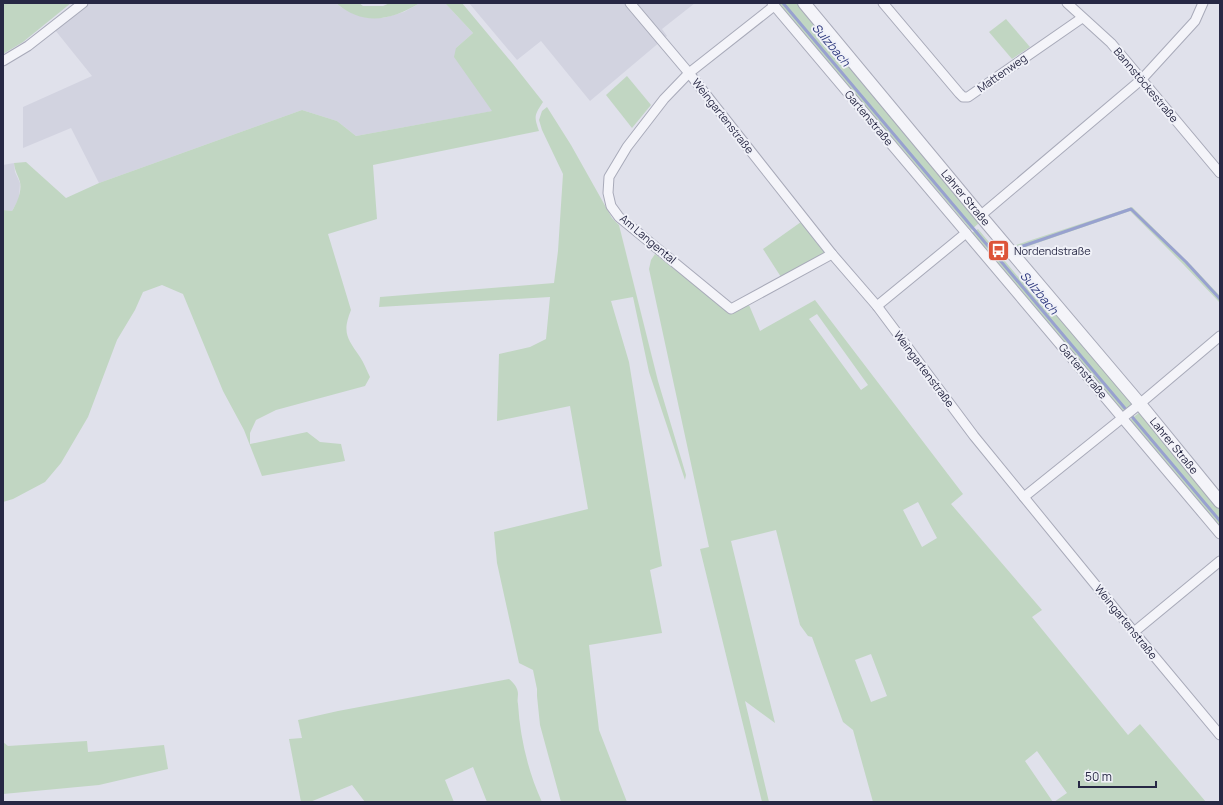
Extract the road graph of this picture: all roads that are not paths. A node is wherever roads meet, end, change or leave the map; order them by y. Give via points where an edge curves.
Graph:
1 (83, 3) edge
2 (630, 3) edge
3 (804, 3) edge
4 (883, 3) edge
5 (1067, 3) edge
6 (1203, 3) edge
7 (773, 4) edge
8 (1082, 18) junction
9 (3, 61) edge
10 (689, 73) junction
11 (1142, 79) junction
12 (1220, 173) edge
13 (980, 216) junction
14 (966, 233) junction
15 (832, 254) junction
16 (877, 306) junction
17 (1220, 336) edge
18 (1138, 406) junction
19 (1124, 417) junction
20 (1024, 497) junction
21 (1220, 502) edge
22 (1220, 534) edge
23 (1220, 561) edge
24 (1134, 632) junction
25 (1220, 735) edge

1 - 9 street via 28,46
2 - 10 street, Weingartenstraße
3 - 13 street, Lahrer Straße
4 - 8 street, Mattenweg via 963,97 968,97
5 - 8 street, Bannstöckestraße
6 - 11 street via 1195,21
7 - 10 street, Am Langental
7 - 14 street, Gartenstraße
8 - 11 street, Bannstöckestraße via 1111,43
10 - 15 street, Weingartenstraße
10 - 15 street, Am Langental via 664,99 614,166 609,177 608,193 611,206 619,217 731,309
11 - 12 street, Bannstöckestraße
11 - 13 street
13 - 18 street, Lahrer Straße
14 - 16 street
14 - 19 street, Gartenstraße
15 - 16 street, Weingartenstraße
16 - 20 street, Weingartenstraße via 974,436
17 - 18 street
18 - 19 street
18 - 21 street, Lahrer Straße
19 - 20 street
19 - 22 street, Gartenstraße
20 - 24 street, Weingartenstraße
23 - 24 street
24 - 25 street, Weingartenstraße

